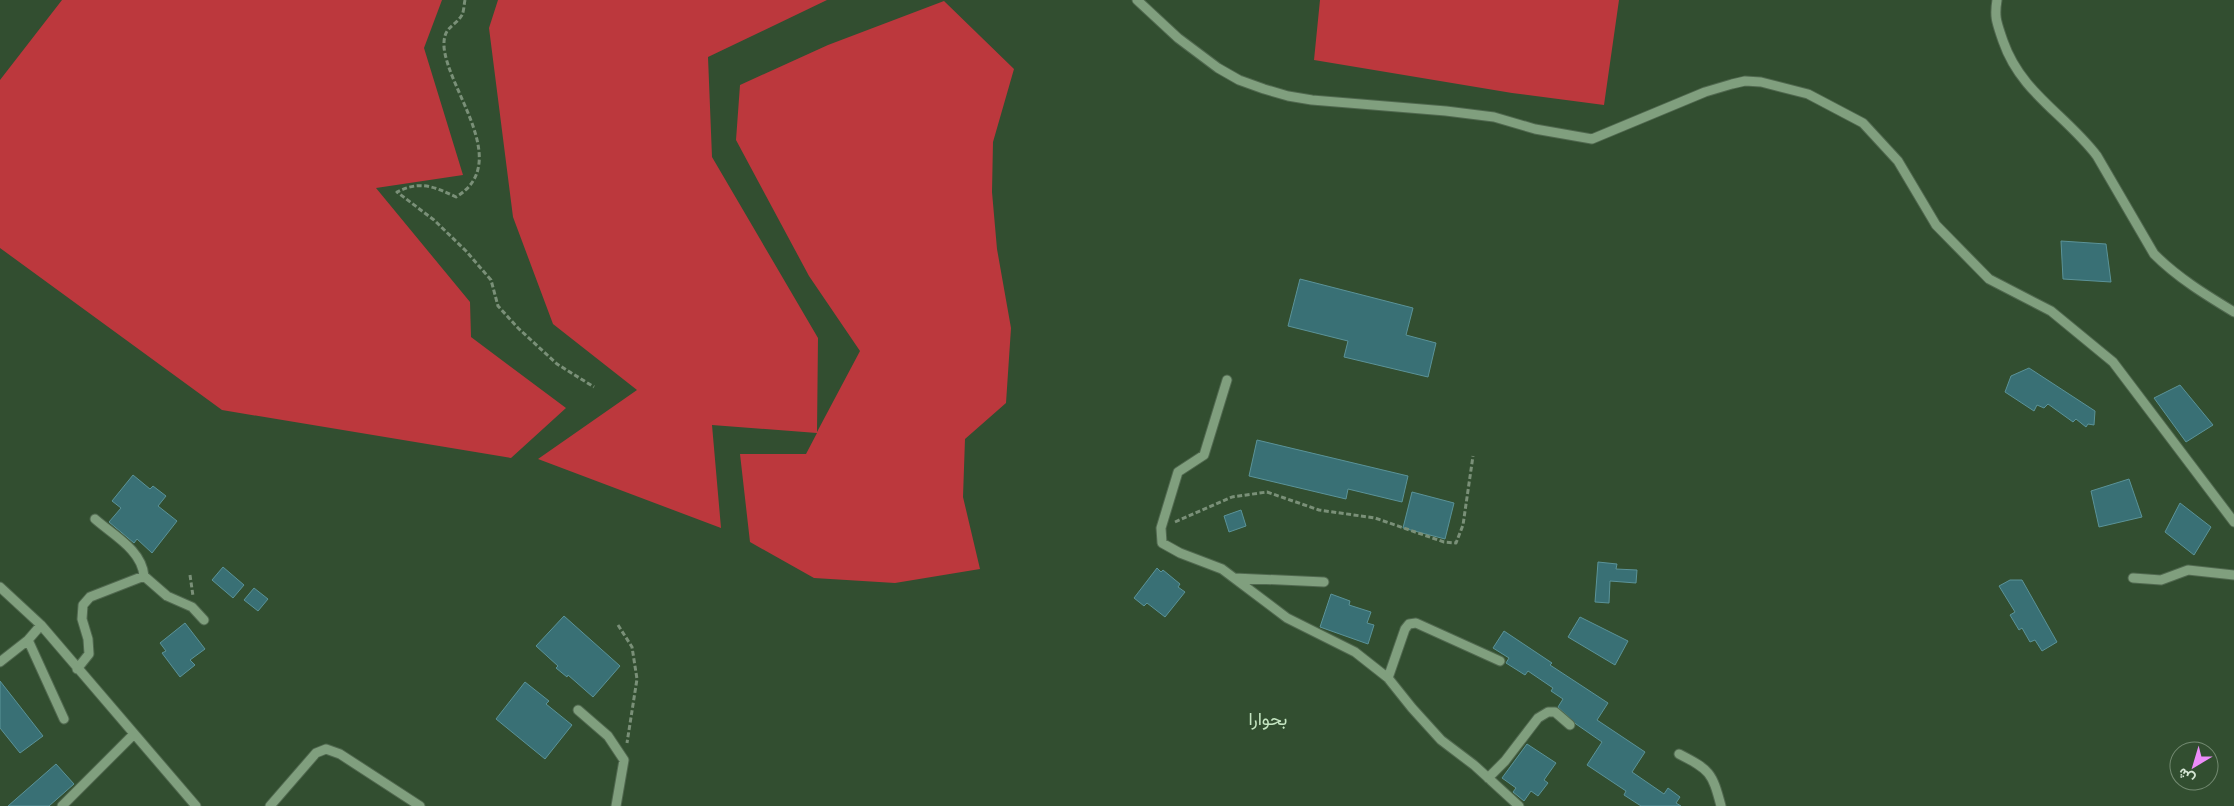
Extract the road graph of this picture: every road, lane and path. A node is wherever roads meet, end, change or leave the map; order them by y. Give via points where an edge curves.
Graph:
1 (465, 0) edge
2 (1137, 0) edge
3 (1997, 0) edge
4 (2234, 312) edge
5 (1227, 380) dead end
6 (594, 387) dead end
7 (1473, 456) dead end
8 (95, 519) dead end
9 (2234, 522) edge
10 (1161, 528) junction
11 (190, 575) dead end
12 (2234, 575) edge
13 (144, 576) junction
14 (1233, 578) junction
15 (2133, 578) dead end
16 (1324, 582) dead end
17 (0, 586) edge
18 (192, 607) junction
19 (204, 620) dead end
20 (40, 625) junction
21 (618, 625) dead end
22 (28, 640) junction
23 (1500, 661) dead end
24 (0, 662) edge
25 (77, 669) junction
26 (1388, 678) junction
27 (578, 710) dead end
28 (64, 719) dead end
29 (1570, 725) dead end
30 (134, 734) junction
31 (1679, 754) dead end
32 (624, 760) junction
33 (1488, 778) junction
34 (62, 806) edge
35 (196, 806) edge
36 (270, 806) edge
37 (420, 806) edge
38 (616, 806) edge
39 (1519, 806) edge
40 (1721, 806) edge

1 - 6 path via 462,14 448,28 444,44 446,61 479,143 477,176 467,190 456,196 432,186 408,186 398,192 434,220 478,265 491,280 498,306 518,328 557,364
2 - 9 street via 1178,38 1218,68 1264,89 1312,100 1494,117 1535,129 1592,139 1704,92 1745,81 1808,94 1863,122 1898,161 1936,225 1989,279 2051,311 2113,362
3 - 4 street via 1994,15 2010,60 2029,87 2085,140 2097,156 2154,254 2192,286
5 - 10 street via 1204,454 1178,472
7 - 10 path via 1463,526 1456,543 1444,542 1375,518 1319,510 1267,492 1232,497
8 - 13 street via 132,549 143,566
10 - 14 street via 1162,543 1222,569
11 - 18 path via 194,592
12 - 15 street via 2188,570 2161,580
13 - 18 street via 168,596
13 - 25 street via 90,597 83,605 82,619 89,654
14 - 16 street
14 - 26 street via 1287,618 1355,652
17 - 20 street
18 - 19 street
20 - 22 street
20 - 25 street
21 - 32 path via 632,647 637,679
22 - 24 street
22 - 28 street
23 - 26 street via 1416,623 1409,624
25 - 30 street
26 - 33 street via 1441,740
27 - 32 street via 608,736
29 - 33 street via 1554,712 1538,718
30 - 34 street
30 - 35 street
31 - 40 street via 1705,768 1715,784
32 - 38 street
33 - 39 street
36 - 37 street via 316,753 326,749 340,754

